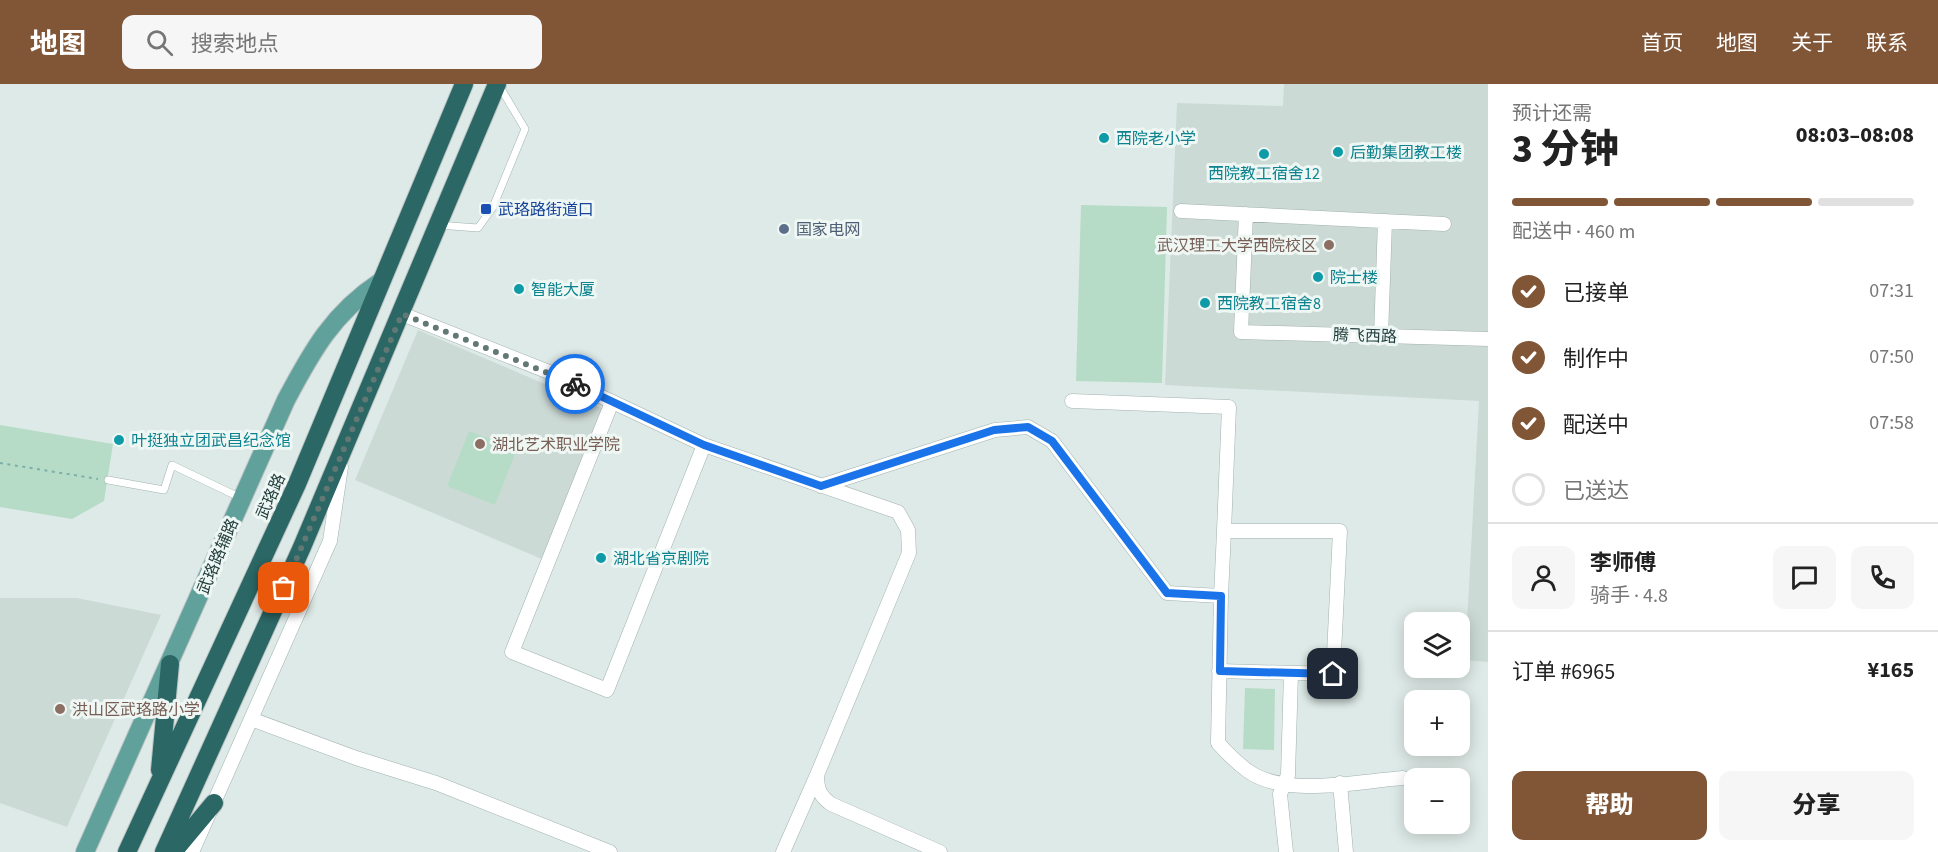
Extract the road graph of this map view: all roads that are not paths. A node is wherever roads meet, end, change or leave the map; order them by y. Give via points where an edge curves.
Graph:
1 (464, 84) edge
2 (497, 84) edge
3 (1181, 210) dead end
4 (1246, 214) junction
5 (1385, 221) junction
6 (1444, 224) dead end
7 (438, 225) junction
8 (380, 282) junction
9 (402, 314) junction
10 (1381, 336) junction
11 (1488, 339) edge
12 (1072, 401) dead end
13 (612, 402) junction
14 (704, 445) junction
15 (342, 454) junction
16 (108, 480) road end
17 (821, 486) junction
18 (241, 498) junction
19 (1224, 531) junction
20 (1221, 596) junction
21 (170, 664) junction
22 (1220, 671) junction
23 (1291, 673) junction
24 (251, 719) junction
25 (816, 775) junction
26 (1403, 778) dead end
27 (159, 782) junction
28 (1341, 783) junction
29 (1284, 784) junction
30 (214, 803) junction
31 (85, 852) edge
32 (127, 852) edge
33 (164, 852) edge
34 (173, 852) edge
35 (192, 852) edge
36 (610, 852) edge
37 (783, 852) edge
38 (940, 852) edge
39 (1286, 852) edge
40 (1346, 852) edge

1 - 8 highway, 武珞路
2 - 7 highway
2 - 7 lane via 525,129 493,207 478,228
3 - 4 street
4 - 5 street
4 - 10 street, 腾飞西路 via 1241,332
5 - 6 street
5 - 10 street
7 - 9 highway
8 - 18 main road, 武珞路辅路 via 342,311 321,337 286,400
8 - 27 highway, 武珞路 via 297,484
9 - 13 street via 549,372
9 - 15 highway
10 - 11 street, 腾飞西路
12 - 19 street via 1229,407
13 - 14 street
13 - 14 street via 512,652 607,690
14 - 17 street
15 - 24 street via 330,541
15 - 33 highway
16 - 18 lane via 164,490 172,465
17 - 20 street via 994,430 1028,427 1052,441 1167,593
17 - 25 street via 898,512 910,542 909,553
18 - 21 main road, 武珞路辅路
19 - 20 street
19 - 23 street via 1340,531 1333,674
20 - 22 street
21 - 27 highway
21 - 31 main road, 武珞路辅路
22 - 23 street
22 - 29 street via 1218,743 1250,773
23 - 29 street via 1288,775
24 - 30 street
24 - 36 street via 436,783
25 - 37 street
25 - 38 street via 822,797 831,804
26 - 28 street
27 - 32 highway, 武珞路
28 - 29 street
28 - 40 street
29 - 39 street via 1280,794
30 - 34 highway
30 - 35 street

